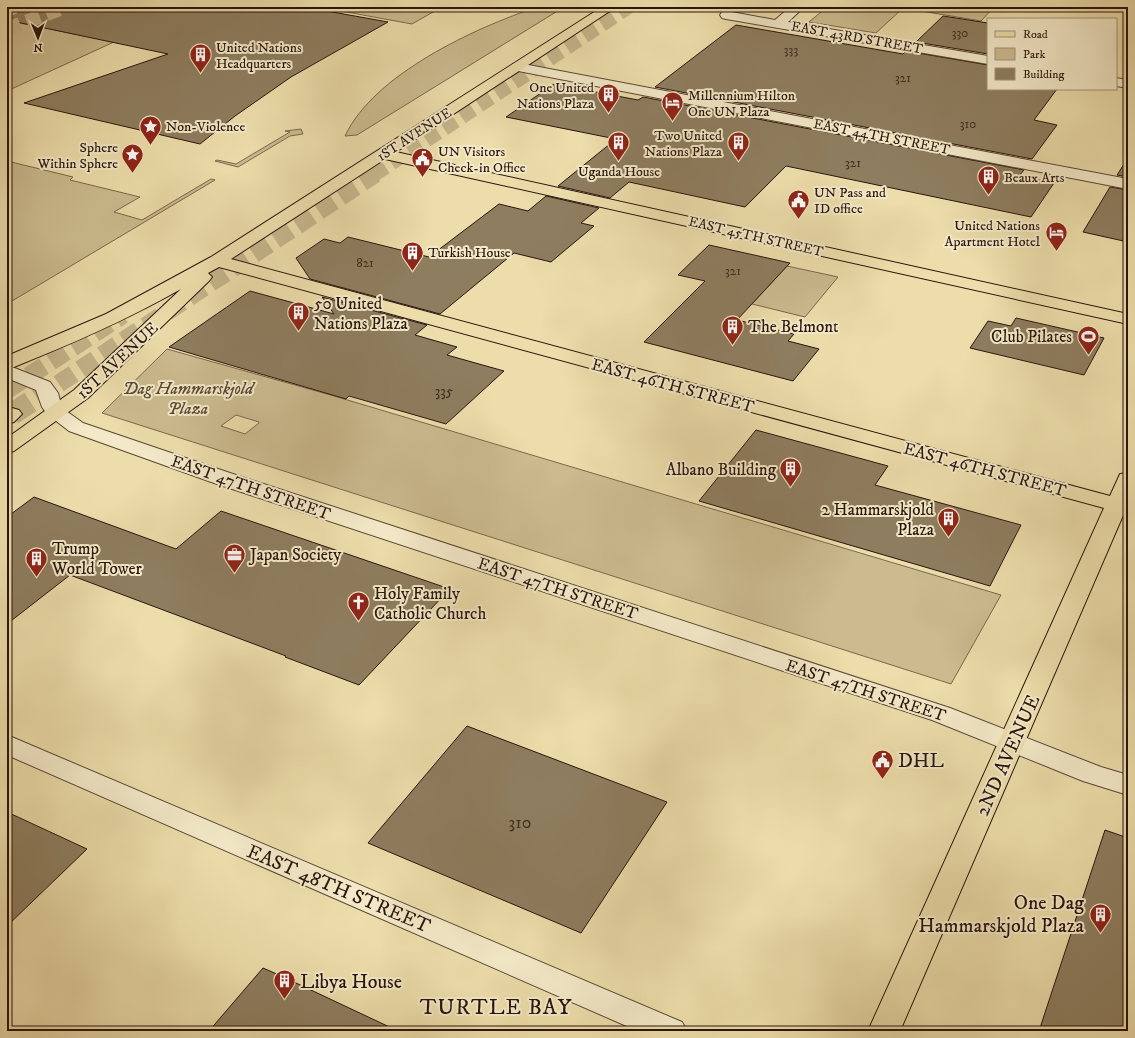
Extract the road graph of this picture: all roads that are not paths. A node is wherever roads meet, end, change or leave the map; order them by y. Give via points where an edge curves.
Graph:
1 (610, 7) edge
2 (798, 7) edge
3 (726, 15) dead end
4 (777, 24) junction
5 (987, 60) edge
6 (518, 67) junction
7 (1117, 82) edge
8 (1128, 84) edge
9 (384, 154) junction
10 (1128, 184) edge
11 (217, 261) junction
12 (1128, 319) edge
13 (7, 363) edge
14 (7, 371) edge
15 (56, 414) junction
16 (7, 447) edge
17 (1128, 479) edge
18 (1122, 506) edge
19 (1013, 742) junction
20 (7, 744) edge
21 (1128, 785) edge
22 (671, 1031) edge
23 (884, 1031) edge

1 - 6 main road, 1ST AVENUE
2 - 4 street
3 - 4 street, EAST 43RD STREET
4 - 5 street, EAST 43RD STREET
6 - 9 main road, 1ST AVENUE
6 - 10 street, EAST 44TH STREET
7 - 8 street
9 - 11 main road, 1ST AVENUE
9 - 12 main road, EAST 45TH STREET
11 - 13 main road, 1ST AVENUE via 120,315
11 - 15 main road, 1ST AVENUE via 157,323
11 - 18 main road, EAST 46TH STREET
14 - 15 street via 48,390
15 - 16 main road, 1ST AVENUE
15 - 19 street, EAST 47TH STREET via 76,427 222,478 941,714
17 - 18 main road, 2ND AVENUE
18 - 19 main road, 2ND AVENUE
19 - 21 street, EAST 47TH STREET via 1092,774
19 - 23 main road, 2ND AVENUE
20 - 22 street, EAST 48TH STREET

